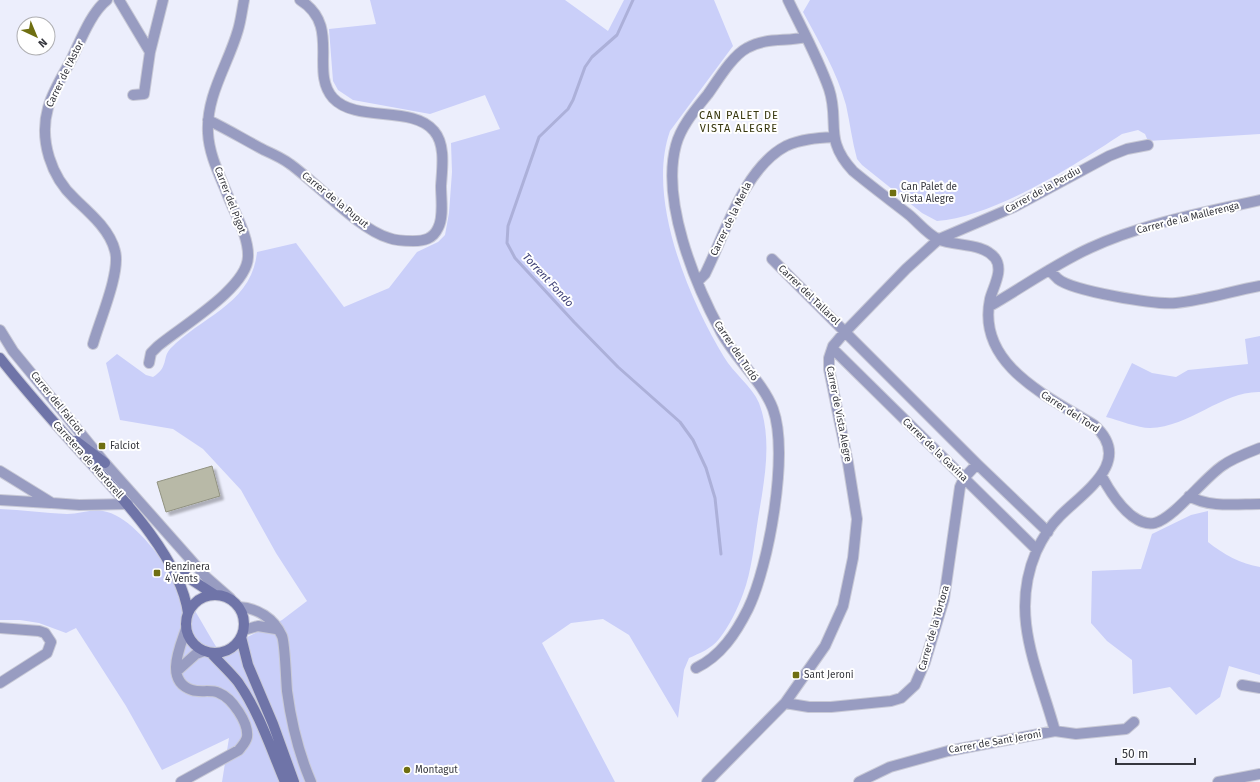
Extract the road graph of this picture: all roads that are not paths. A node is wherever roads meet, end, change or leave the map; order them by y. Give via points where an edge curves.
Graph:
1 (107, 0) edge
2 (119, 0) edge
3 (163, 0) edge
4 (244, 0) edge
5 (300, 0) edge
6 (788, 0) edge
7 (806, 37) junction
8 (150, 52) junction
9 (133, 95) dead end
10 (208, 120) junction
11 (834, 137) junction
12 (1148, 145) dead end
13 (1260, 200) edge
14 (939, 239) junction
15 (772, 259) dead end
16 (1049, 270) junction
17 (698, 281) junction
18 (1260, 286) edge
19 (990, 306) junction
20 (0, 330) edge
21 (845, 331) junction
22 (93, 344) dead end
23 (832, 349) junction
24 (0, 358) edge
25 (149, 363) dead end
26 (63, 432) junction
27 (1260, 448) edge
28 (105, 463) junction
29 (977, 464) junction
30 (0, 471) edge
31 (1102, 475) junction
32 (964, 478) junction
33 (1188, 496) junction
34 (0, 500) edge
35 (52, 503) junction
36 (128, 504) junction
37 (1260, 504) edge
38 (1048, 532) junction
39 (1037, 550) junction
40 (172, 567) junction
41 (216, 595) junction
42 (230, 598) junction
43 (239, 607) junction
44 (188, 613) junction
45 (0, 628) edge
46 (186, 629) junction
47 (276, 629) junction
48 (242, 633) junction
49 (207, 652) junction
50 (696, 668) dead end
51 (177, 671) junction
52 (0, 683) edge
53 (1242, 684) dead end
54 (1260, 688) edge
55 (785, 703) junction
56 (1134, 722) dead end
57 (1055, 731) junction
58 (1260, 774) edge
59 (180, 782) edge
60 (285, 782) edge
61 (294, 782) edge
62 (311, 782) edge
63 (707, 782) edge
64 (859, 782) edge
65 (1218, 782) edge

1 - 22 street, Carrer de l'Astor via 100,5 92,19 52,98 45,129 49,157 55,173 62,185 100,224 116,251 115,272
2 - 8 street
3 - 8 street
4 - 10 street, Carrer del Pigot via 238,29 212,96
5 - 10 street, Carrer de la Puput via 311,9 320,23 326,84 333,98 350,109 422,122 438,135 442,149 441,220 434,234 424,240 408,241 378,234 288,163
6 - 7 street
7 - 11 street via 830,91
7 - 17 street, Carrer del Tudó via 790,41 768,40 745,49 718,80 680,134 674,155 676,209 682,240
8 - 9 street via 144,94
10 - 25 street, Carrer del Pigot via 211,152 245,239 247,264 232,288 158,346 151,353
11 - 14 street via 839,154 853,171
11 - 17 street, Carrer de la Merla via 797,142 785,147 761,165 744,190 705,274
12 - 14 street, Carrer de la Perdiu via 1109,156 1014,207
13 - 16 street, Carrer de la Mallerenga via 1156,224 1090,248
14 - 19 street, Carrer del Tord via 981,250 996,260 998,272
14 - 21 street, Carrer de Vista Alegre
15 - 21 street, Carrer del Tallarol
16 - 18 street via 1068,284 1162,303 1193,301
16 - 19 street, Carrer de la Mallerenga
17 - 50 street, Carrer del Tudó via 721,333 772,406 778,434 776,490 756,589 749,608 730,640 709,662
19 - 31 street, Carrer del Tord via 993,338 998,350 1015,373 1102,432 1108,447 1108,458
20 - 28 street, Carrer del Falciot via 13,350
21 - 23 street, Carrer de Vista Alegre
21 - 29 street, Carrer de la Gavina
23 - 32 street, Carrer de la Gavina
23 - 55 street, Carrer de Vista Alegre via 829,369 856,504 856,537 849,584 837,622 825,646
24 - 26 main road, Carretera de Martorell
26 - 28 main road
26 - 36 main road, Carretera de Martorell
27 - 33 street via 1221,466
28 - 42 street, Carrer del Falciot via 206,577
29 - 32 street, Carrer de la Tórtora
29 - 38 street, Carrer de la Gavina
30 - 35 street
31 - 33 street via 1128,513 1144,523 1154,524 1163,519
31 - 38 street, Carrer del Tord via 1059,517
32 - 39 street, Carrer de la Gavina
32 - 55 street, Carrer de la Tórtora via 955,509 944,599 915,686 901,698 891,701 831,706
33 - 37 street via 1209,503
34 - 35 street
35 - 36 street
36 - 40 main road, Carretera de Martorell
38 - 39 street, Carrer del Tord
39 - 57 street, Carrer del Tord via 1026,587 1024,615 1027,640
40 - 41 main road, Carretera de Martorell
40 - 44 main road, Carretera de Martorell
41 - 42 main road, Carretera de Martorell
41 - 44 main road, Carretera de Martorell via 201,598
42 - 43 main road
43 - 47 street via 259,611
43 - 48 main road via 243,615
44 - 46 main road, Carretera de Martorell
45 - 52 street via 39,631 45,633 51,642 47,653
46 - 49 main road via 192,642
46 - 51 street via 176,656
47 - 48 street via 258,626
47 - 62 street via 283,638 289,708
48 - 49 main road via 237,643 225,652
48 - 61 main road via 248,665
49 - 51 street via 196,654
49 - 60 main road via 228,670 244,691
51 - 59 street via 182,683 191,690 211,690 228,698 234,704 247,730 246,742 239,750
53 - 54 street
55 - 63 street, Carrer de Vista Alegre
56 - 57 street, Carrer de Sant Jeroni via 1126,728 1076,734
57 - 64 street, Carrer de Sant Jeroni via 948,751 890,768
58 - 65 street

